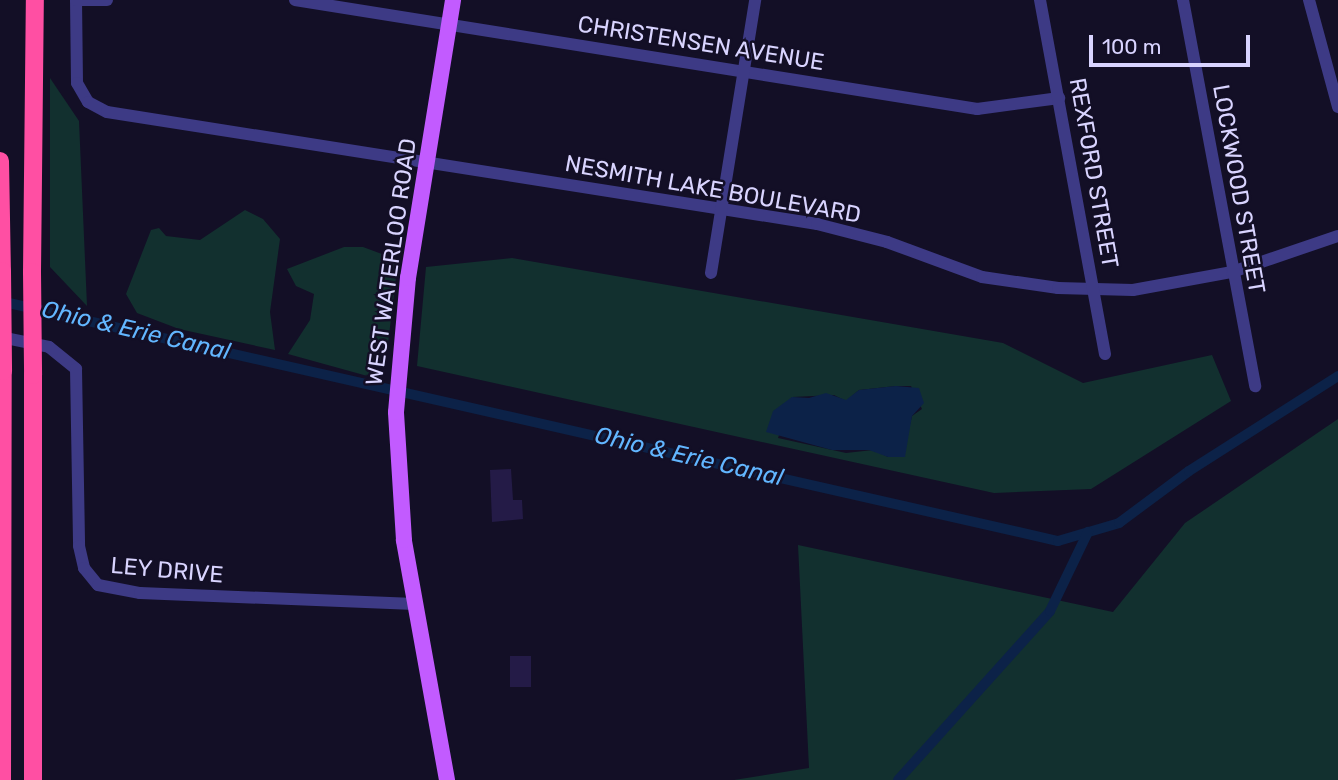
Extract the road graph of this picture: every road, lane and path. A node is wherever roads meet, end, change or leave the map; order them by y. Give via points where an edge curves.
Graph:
1 (35, 0) edge
2 (76, 0) edge
3 (107, 0) edge
4 (295, 0) edge
5 (453, 0) edge
6 (755, 0) edge
7 (1040, 0) edge
8 (1183, 0) edge
9 (1309, 0) edge
10 (449, 25) junction
11 (743, 72) junction
12 (1059, 98) junction
13 (1338, 107) edge
14 (0, 162) edge
15 (426, 163) junction
16 (723, 209) junction
17 (1338, 236) edge
18 (1232, 272) junction
19 (711, 273) dead end
20 (1094, 291) junction
21 (0, 337) edge
22 (1105, 354) dead end
23 (1255, 386) dead end
24 (415, 604) junction
25 (2, 780) edge
26 (33, 780) edge
27 (447, 780) edge

1 - 26 highway, bridge
2 - 3 street
2 - 15 street, NESMITH LAKE BOULEVARD via 77,83 88,102 114,113
4 - 10 street, CHRISTENSEN AVENUE
5 - 10 main road, WEST WATERLOO ROAD
6 - 11 street
7 - 12 street, REXFORD STREET
8 - 18 street, LOCKWOOD STREET
9 - 13 street
10 - 11 street, CHRISTENSEN AVENUE
10 - 15 main road, WEST WATERLOO ROAD
11 - 12 street, CHRISTENSEN AVENUE via 977,109
11 - 16 street
12 - 20 street, REXFORD STREET
14 - 25 highway, bridge
15 - 16 street, NESMITH LAKE BOULEVARD
15 - 24 main road, WEST WATERLOO ROAD via 397,371 399,501
16 - 19 street
16 - 20 street, NESMITH LAKE BOULEVARD via 856,233 982,276
17 - 18 street, NESMITH LAKE BOULEVARD
18 - 20 street, NESMITH LAKE BOULEVARD via 1133,290
18 - 23 street, LOCKWOOD STREET
20 - 22 street, REXFORD STREET
21 - 24 street, LEY DRIVE via 49,347 76,369 79,546 84,568 98,585 140,593
24 - 27 main road, WEST WATERLOO ROAD

